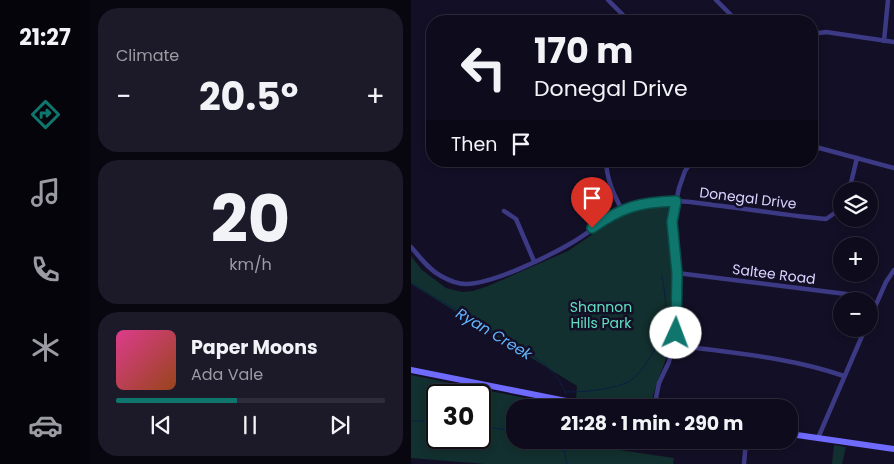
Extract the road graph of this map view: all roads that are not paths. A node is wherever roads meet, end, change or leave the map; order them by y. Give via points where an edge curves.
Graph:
1 (608, 0) edge
2 (716, 0) edge
3 (888, 0) edge
4 (623, 15) edge
5 (731, 15) edge
6 (818, 33) edge
7 (884, 41) junction
8 (894, 42) edge
9 (818, 148) edge
10 (857, 158) junction
11 (606, 167) edge
12 (688, 167) edge
13 (894, 168) edge
14 (851, 182) edge
15 (676, 201) junction
16 (622, 210) junction
17 (504, 211) dead end
18 (833, 214) edge
19 (411, 247) edge
20 (534, 261) junction
21 (894, 270) edge
22 (677, 273) junction
23 (833, 292) edge
24 (878, 300) edge
25 (861, 337) edge
26 (674, 345) junction
27 (411, 370) edge
28 (844, 376) junction
29 (556, 399) edge
30 (656, 399) edge
31 (798, 435) edge
32 (818, 438) junction
33 (745, 449) edge
34 (894, 449) edge
35 (744, 464) edge

1 - 4 street
2 - 5 street
3 - 7 street
6 - 7 street
7 - 8 street
9 - 10 street
10 - 13 street
10 - 14 street
11 - 16 street via 611,189
12 - 15 street
15 - 16 street, Donegal Drive via 645,202
15 - 18 street, Donegal Drive via 826,219
15 - 22 street via 672,222
16 - 20 street, Donegal Drive via 570,244
17 - 20 street via 516,219
19 - 20 street, Donegal Drive via 430,269 465,284 480,282
21 - 24 street
22 - 23 street, Saltee Road
22 - 26 street
25 - 28 street
26 - 28 street via 783,359
26 - 30 street
27 - 29 street
28 - 32 street
31 - 32 street
32 - 34 street
33 - 35 street

